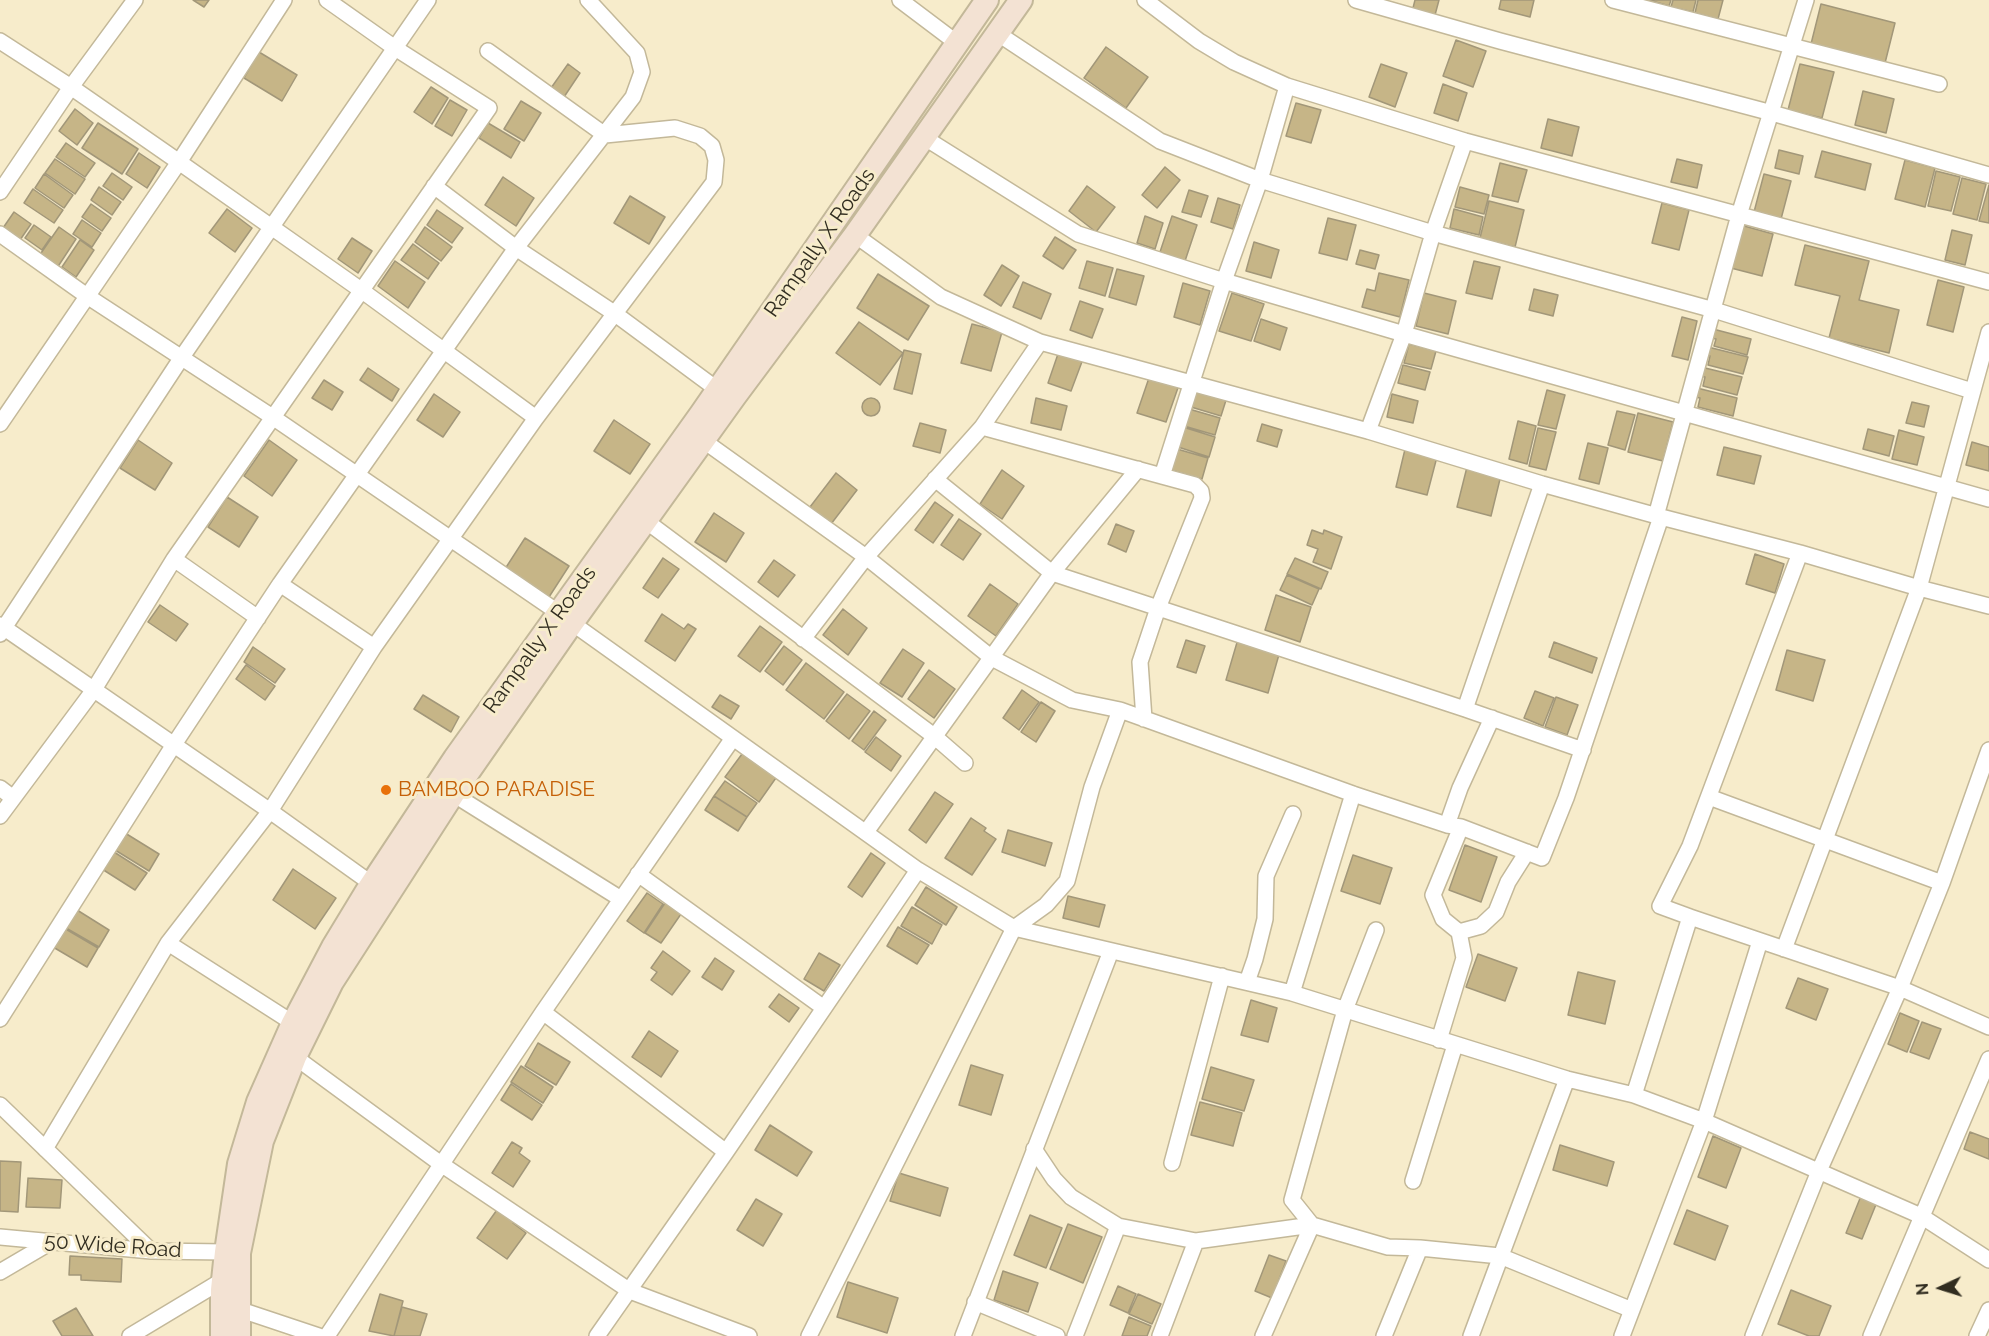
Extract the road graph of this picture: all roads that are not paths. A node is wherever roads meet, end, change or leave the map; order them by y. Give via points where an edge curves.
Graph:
1 (135, 0) edge
2 (284, 0) edge
3 (327, 0) edge
4 (428, 0) edge
5 (588, 0) edge
6 (900, 0) edge
7 (987, 0) edge
8 (1021, 0) edge
9 (1144, 0) edge
10 (1356, 0) edge
11 (1613, 0) edge
12 (1806, 0) edge
13 (997, 33) junction
14 (0, 42) edge
15 (957, 43) junction
16 (1792, 46) junction
17 (395, 48) junction
18 (488, 51) dead end
19 (936, 73) junction
20 (1940, 84) dead end
21 (1287, 86) junction
22 (71, 87) junction
23 (957, 91) junction
24 (1772, 113) junction
25 (605, 135) junction
26 (925, 138) junction
27 (1465, 141) junction
28 (180, 162) junction
29 (1989, 175) edge
30 (1260, 180) junction
31 (434, 186) junction
32 (0, 192) edge
33 (1739, 215) junction
34 (272, 226) junction
35 (1433, 233) junction
36 (0, 234) edge
37 (855, 235) junction
38 (516, 248) junction
39 (1224, 280) junction
40 (1989, 282) edge
41 (361, 290) junction
42 (87, 296) junction
43 (1714, 310) junction
44 (614, 313) junction
45 (1989, 332) edge
46 (1404, 334) junction
47 (1040, 342) junction
48 (444, 352) junction
49 (182, 357) junction
50 (1191, 382) junction
51 (718, 390) junction
52 (1972, 391) junction
53 (1685, 412) junction
54 (273, 418) junction
55 (536, 418) junction
56 (0, 424) edge
57 (982, 427) junction
58 (1368, 431) junction
59 (704, 441) junction
60 (1138, 469) junction
61 (356, 476) junction
62 (1162, 476) junction
63 (935, 478) junction
64 (1542, 484) junction
65 (1946, 488) junction
66 (1989, 499) edge
67 (1658, 516) junction
68 (646, 521) junction
69 (450, 540) junction
70 (1800, 553) junction
71 (866, 557) junction
72 (174, 559) junction
73 (1053, 573) junction
74 (280, 584) junction
75 (1919, 588) junction
76 (1989, 606) edge
77 (1158, 608) junction
78 (258, 618) junction
79 (565, 618) junction
80 (1, 629) edge
81 (803, 639) junction
82 (374, 647) junction
83 (992, 658) junction
84 (93, 691) junction
85 (1465, 709) junction
86 (1120, 710) junction
87 (1492, 718) junction
88 (1144, 719) junction
89 (934, 736) junction
90 (733, 738) junction
91 (173, 746) junction
92 (1583, 750) junction
93 (1989, 750) edge
94 (965, 763) dead end
95 (0, 788) edge
96 (453, 794) junction
97 (1353, 794) junction
98 (1708, 797) junction
99 (13, 798) junction
100 (270, 812) junction
101 (1293, 814) dead end
102 (0, 816) edge
103 (1454, 826) junction
104 (866, 832) junction
105 (1824, 841) junction
106 (1527, 852) junction
107 (918, 870) junction
108 (638, 874) junction
109 (1942, 883) junction
110 (372, 884) junction
111 (621, 899) junction
112 (1690, 917) junction
113 (1014, 928) junction
114 (1376, 930) dead end
115 (1459, 932) junction
116 (1760, 941) junction
117 (168, 943) junction
118 (1784, 949) junction
119 (1111, 951) junction
120 (1222, 976) junction
121 (1247, 982) junction
122 (1900, 988) junction
123 (1293, 993) junction
124 (824, 1008) junction
125 (1345, 1010) junction
126 (543, 1012) junction
127 (0, 1019) edge
128 (292, 1023) junction
129 (1989, 1027) edge
130 (1439, 1040) junction
131 (1455, 1044) junction
132 (295, 1057) junction
133 (1989, 1059) edge
134 (1567, 1079) junction
135 (1635, 1095) junction
136 (0, 1105) edge
137 (1704, 1121) junction
138 (45, 1149) junction
139 (1034, 1149) junction
140 (726, 1152) junction
141 (1172, 1163) dead end
142 (441, 1164) junction
143 (1819, 1171) junction
144 (1413, 1181) dead end
145 (1921, 1216) junction
146 (1118, 1226) junction
147 (1312, 1226) junction
148 (0, 1237) edge
149 (1196, 1241) junction
150 (51, 1242) junction
151 (1420, 1248) junction
152 (151, 1251) junction
153 (226, 1252) junction
154 (1500, 1256) junction
155 (1989, 1260) edge
156 (0, 1272) edge
157 (223, 1280) junction
158 (630, 1292) junction
159 (975, 1302) junction
160 (238, 1309) junction
161 (1632, 1310) junction
162 (1989, 1310) edge
163 (130, 1336) edge
164 (222, 1336) edge
165 (238, 1336) edge
166 (318, 1336) edge
167 (327, 1336) edge
168 (597, 1336) edge
169 (749, 1336) edge
170 (809, 1336) edge
171 (963, 1336) edge
172 (1056, 1336) edge
173 (1074, 1336) edge
174 (1160, 1336) edge
175 (1263, 1336) edge
176 (1384, 1336) edge
177 (1471, 1336) edge
178 (1622, 1336) edge
179 (1754, 1336) edge
180 (1871, 1336) edge
181 (1977, 1336) edge

1 - 22 street
2 - 28 street
3 - 17 street
4 - 17 street
5 - 25 street via 637,53 642,72 633,97
6 - 15 street
7 - 15 main road, Rampally X Roads
8 - 13 main road
9 - 21 street via 1199,41
10 - 24 street
11 - 16 street
12 - 16 street
13 - 23 main road
13 - 30 street via 1160,141
14 - 22 street
15 - 19 main road, Rampally X Roads
16 - 20 street
16 - 24 street
17 - 31 street via 489,108
17 - 34 street
18 - 25 street
19 - 23 main road
19 - 51 main road, Rampally X Roads
21 - 27 street
21 - 30 street
22 - 28 street
22 - 32 street
23 - 26 main road
24 - 29 street
24 - 33 street
25 - 38 street
25 - 44 street via 675,128 700,136 712,146 716,160 714,182
26 - 37 main road
26 - 39 street via 1078,234
27 - 33 street
27 - 35 street
28 - 34 street
28 - 42 street
30 - 35 street
30 - 39 street
31 - 38 street
31 - 41 street
33 - 40 street
33 - 43 street
34 - 41 street
34 - 49 street
35 - 43 street
35 - 46 street
36 - 42 street
37 - 47 street via 941,297
37 - 59 main road
38 - 44 street
38 - 48 street
39 - 46 street
39 - 50 street
41 - 48 street
41 - 54 street
42 - 49 street
42 - 56 street
43 - 52 street
43 - 53 street
44 - 51 street
44 - 55 street
45 - 52 street
46 - 53 street
46 - 58 street
47 - 50 street
47 - 57 street
48 - 55 street
48 - 61 street
49 - 54 street
49 - 80 street
50 - 58 street
50 - 62 street
51 - 79 main road, Rampally X Roads
52 - 65 street
53 - 65 street
53 - 67 street
54 - 61 street
54 - 72 street
55 - 69 street
57 - 60 street
57 - 63 street
58 - 64 street
59 - 68 main road
59 - 71 street
60 - 62 street
60 - 73 street
61 - 69 street
61 - 74 street
62 - 77 street via 1195,485 1202,498
63 - 71 street
63 - 73 street
64 - 67 street
64 - 85 street
65 - 66 street
65 - 75 street
67 - 70 street
67 - 92 street
68 - 79 main road
68 - 81 street
69 - 79 street
69 - 82 street
70 - 75 street
70 - 98 street
71 - 81 street
71 - 83 street
72 - 78 street
72 - 84 street
73 - 77 street
73 - 83 street
74 - 78 street
74 - 82 street
75 - 76 street
75 - 105 street
77 - 85 street
77 - 88 street via 1140,662
78 - 91 street
79 - 90 street
79 - 96 main road
79 - 110 main road, Rampally X Roads via 455,758
80 - 84 street
81 - 89 street
82 - 100 street
83 - 86 street via 1072,700
83 - 89 street
84 - 91 street
84 - 99 street
85 - 87 street
86 - 88 street
86 - 113 street via 1092,787 1066,881 1046,905
87 - 92 street
87 - 103 street via 1460,788
88 - 97 street
89 - 94 street
89 - 104 street
90 - 104 street
90 - 108 street
91 - 100 street
91 - 127 street
92 - 106 street via 1542,858
93 - 109 street
95 - 99 street
96 - 111 street
96 - 132 main road via 332,982
97 - 103 street
97 - 123 street
98 - 105 street
98 - 112 street via 1690,846 1660,906
99 - 102 street
100 - 110 street
100 - 117 street
101 - 121 street via 1266,876 1265,919
103 - 106 street
103 - 115 street via 1433,895 1443,919
104 - 107 street
105 - 109 street
105 - 118 street
106 - 115 street via 1508,882 1496,912 1481,926
107 - 113 street
107 - 124 street
108 - 111 street
108 - 124 street
109 - 122 street
110 - 128 main road, Rampally X Roads
111 - 126 street
112 - 116 street
112 - 135 street
113 - 119 street
113 - 170 street
114 - 125 street
115 - 130 street via 1464,958
116 - 118 street
116 - 137 street
117 - 128 street
117 - 138 street
118 - 122 street
119 - 120 street
119 - 139 street
120 - 121 street
120 - 141 street
121 - 123 street
122 - 129 street
122 - 143 street
123 - 125 street
124 - 140 street
125 - 130 street
125 - 147 street via 1292,1200
126 - 140 street
126 - 142 street
128 - 153 main road, Rampally X Roads via 258,1102 239,1164
130 - 131 street
131 - 134 street
131 - 144 street
132 - 142 street
132 - 160 main road via 262,1141 239,1253
133 - 145 street
134 - 135 street
134 - 154 street
135 - 137 street
136 - 138 street
137 - 143 street
137 - 161 street
138 - 152 street
139 - 146 street via 1071,1197
139 - 159 street
140 - 158 street
142 - 158 street
142 - 167 street
143 - 145 street
143 - 179 street
145 - 155 street
145 - 180 street
146 - 149 street
146 - 173 street
147 - 149 street
147 - 151 street via 1388,1247
147 - 175 street
148 - 150 street, 50 Wide Road
149 - 174 street
150 - 152 street, 50 Wide Road
150 - 156 street
151 - 154 street
151 - 176 street
152 - 153 street, 50 Wide Road
153 - 157 main road, Rampally X Roads
154 - 161 street
154 - 177 street
157 - 163 street
157 - 164 main road, Rampally X Roads
158 - 168 street
158 - 169 street
159 - 171 street
159 - 172 street
160 - 165 main road
160 - 166 street
161 - 178 street
162 - 181 street

